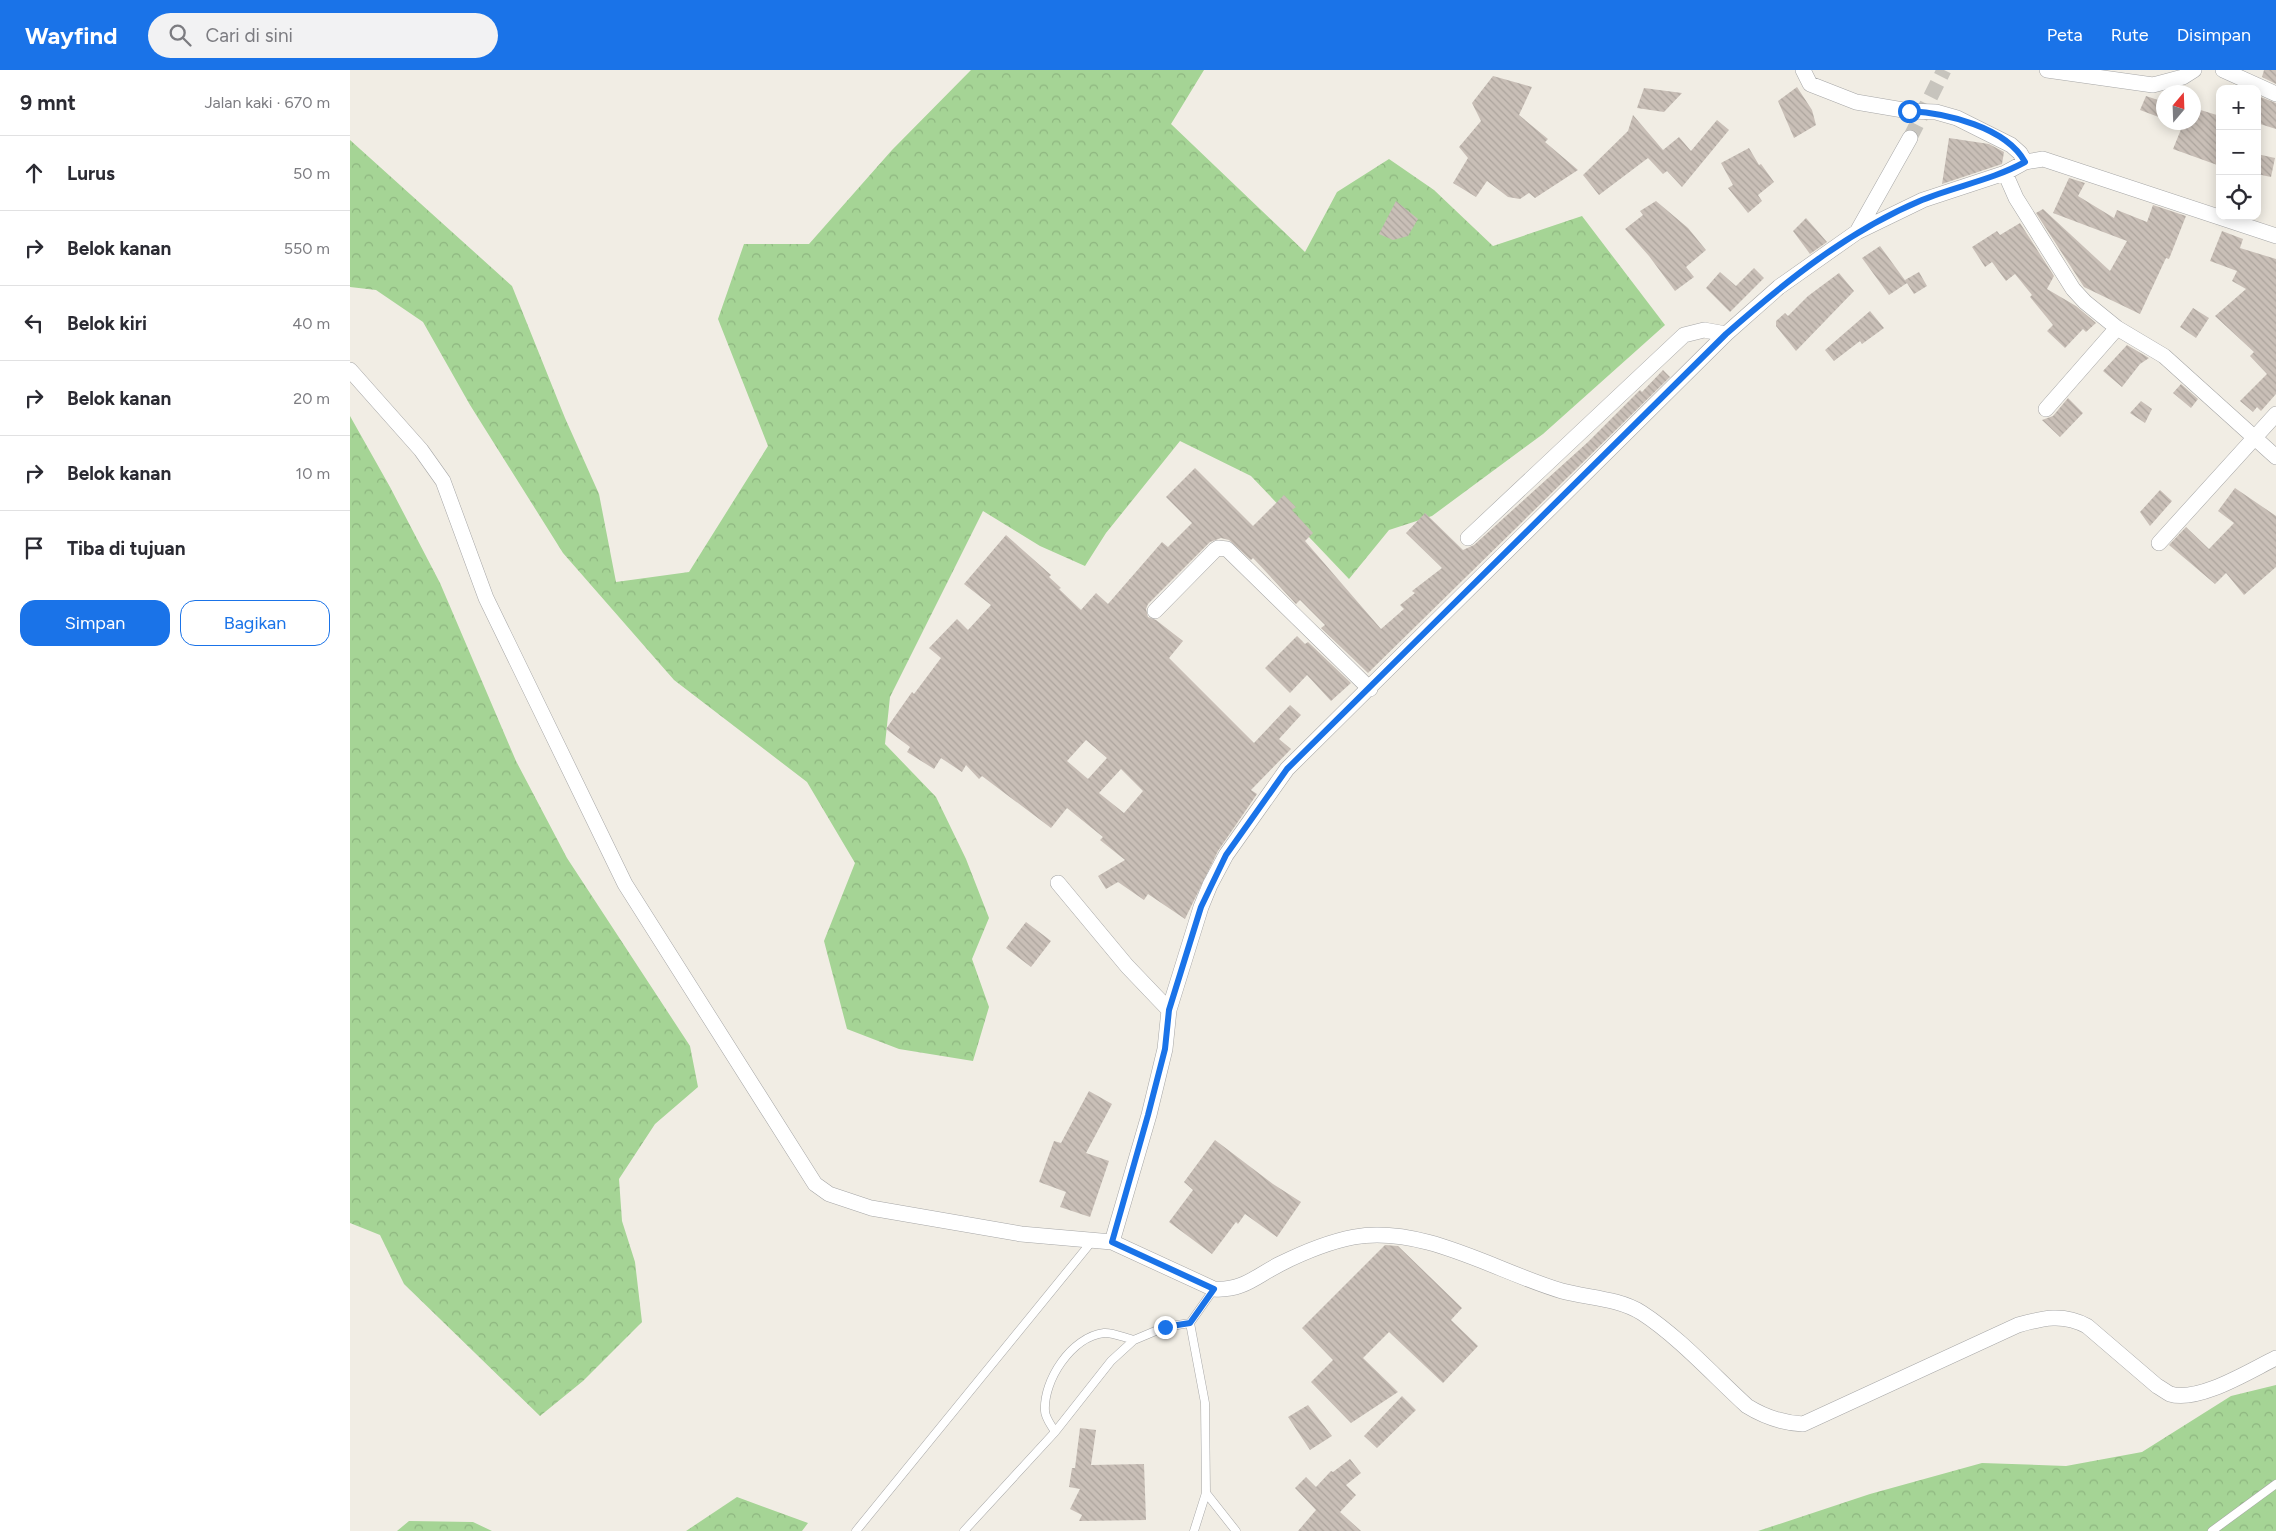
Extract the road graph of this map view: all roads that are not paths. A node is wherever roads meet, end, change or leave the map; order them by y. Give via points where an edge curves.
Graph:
1 (1803, 70) edge
2 (2048, 70) edge
3 (2194, 70) edge
4 (2223, 70) edge
5 (2276, 94) edge
6 (1910, 138) tunnel mouth
7 (2025, 162) junction
8 (2005, 173) junction
9 (1857, 232) junction
10 (2276, 236) edge
11 (2117, 328) junction
12 (1726, 334) junction
13 (350, 370) edge
14 (2046, 409) dead end
15 (2276, 414) edge
16 (2255, 439) junction
17 (2276, 457) edge
18 (1468, 538) dead end
19 (2159, 543) dead end
20 (1155, 611) dead end
21 (1370, 689) junction
22 (1058, 883) dead end
23 (1169, 1010) junction
24 (1093, 1240) junction
25 (1112, 1242) junction
26 (1214, 1289) junction
27 (1190, 1323) junction
28 (1134, 1340) junction
29 (2276, 1358) edge
30 (1055, 1432) junction
31 (2276, 1484) edge
32 (1206, 1492) junction
33 (856, 1531) edge
34 (964, 1531) edge
35 (1194, 1531) edge
36 (1236, 1531) edge
37 (2212, 1531) edge

1 - 7 street via 1810,84 1856,102 1936,112 1957,118 2012,145
2 - 3 street via 2153,85 2183,77
4 - 5 street
6 - 9 street
7 - 8 street
7 - 10 street via 2043,159
8 - 9 street via 1923,200
8 - 11 street via 2016,198 2072,289
9 - 12 street via 1779,287
11 - 14 street
11 - 16 street via 2164,356
12 - 18 street via 1704,330 1684,335
12 - 21 street
13 - 24 street via 421,450 443,481 486,598 625,884 815,1184 829,1194 871,1208 1021,1234
15 - 16 street
16 - 17 street
16 - 19 street
20 - 21 street via 1215,550 1227,549
21 - 23 street via 1287,769 1226,855 1201,907
22 - 23 street via 1127,966
23 - 25 street via 1165,1049
24 - 25 street
24 - 33 lane
25 - 26 street
26 - 27 lane
26 - 29 street via 1238,1288 1279,1264 1331,1241 1365,1235 1400,1236 1464,1254 1562,1291 1641,1312 1747,1406 1759,1413 1797,1424 2018,1325 2057,1317 2076,1320 2087,1326 2170,1394 2213,1389
27 - 28 lane via 1165,1327
27 - 32 lane via 1205,1403
28 - 30 lane via 1111,1361
28 - 30 lane via 1104,1333 1085,1340 1059,1363 1047,1386 1044,1413
30 - 34 lane
31 - 37 lane
32 - 35 lane
32 - 36 lane

